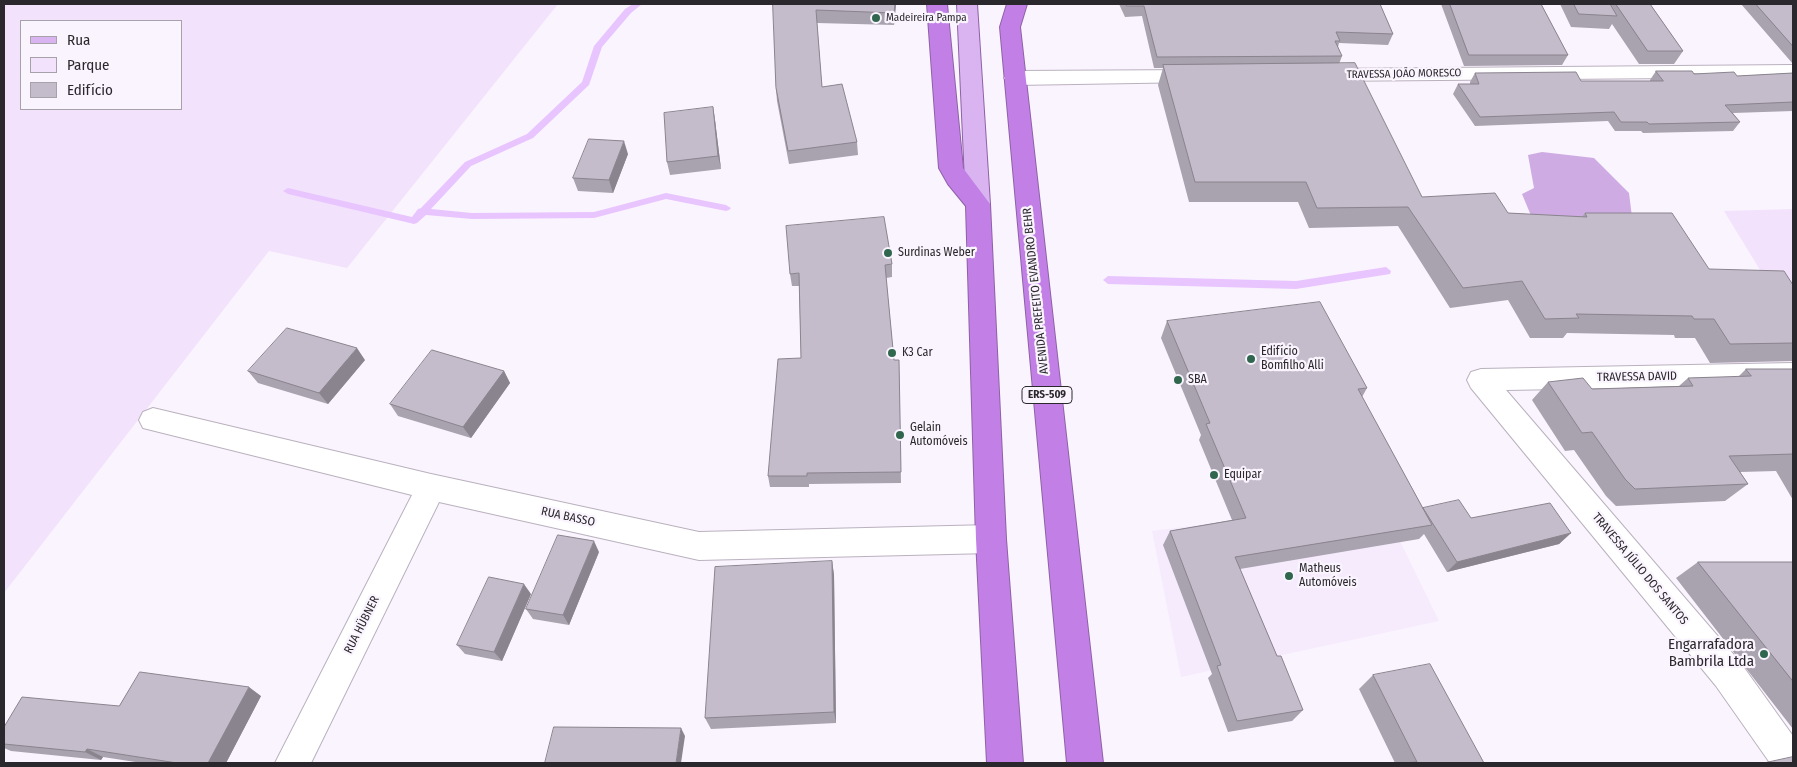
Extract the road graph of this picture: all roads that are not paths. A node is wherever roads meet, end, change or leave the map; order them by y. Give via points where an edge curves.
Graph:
1 (937, 4) edge
2 (966, 4) edge
3 (1012, 12) edge
4 (1793, 71) edge
5 (1307, 75) edge
6 (1217, 76) edge
7 (1016, 78) junction
8 (978, 204) junction
9 (1793, 374) edge
10 (1481, 380) joint
11 (153, 420) dead end
12 (431, 488) junction
13 (991, 539) junction
14 (293, 763) edge
15 (1005, 763) edge
16 (1084, 763) edge
17 (1791, 763) edge

1 - 8 highway via 951,168
2 - 8 main road
3 - 7 highway, AVENIDA PREFEITO EVANDRO BEHR / ERS-509
4 - 5 street, TRAVESSA JOÃO MORESCO
6 - 7 street
7 - 16 highway, AVENIDA PREFEITO EVANDRO BEHR / ERS-509
8 - 13 highway
9 - 10 street, TRAVESSA DAVID
10 - 17 street, TRAVESSA JÚLIO DOS SANTOS via 1728,674
11 - 12 street, RUA BASSO
12 - 13 street, RUA BASSO via 699,546
12 - 14 street, RUA HÜBNER
13 - 15 highway

